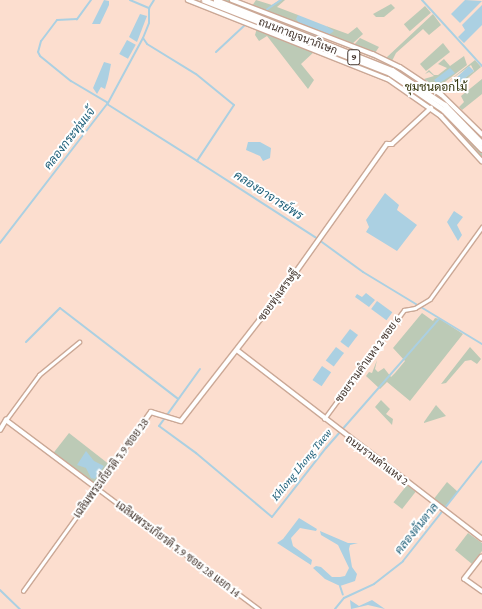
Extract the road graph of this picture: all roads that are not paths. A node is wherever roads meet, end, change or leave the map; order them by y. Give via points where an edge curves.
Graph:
1 (188, 0) edge
2 (191, 0) edge
3 (204, 0) edge
4 (216, 0) edge
5 (232, 0) edge
6 (200, 5) junction
7 (431, 108) junction
8 (482, 134) edge
9 (482, 143) edge
10 (482, 149) edge
11 (482, 161) edge
12 (482, 227) edge
13 (79, 342) dead end
14 (237, 350) junction
15 (150, 413) joint
16 (324, 419) junction
17 (6, 420) junction
18 (0, 430) edge
19 (97, 488) junction
20 (482, 539) edge
21 (482, 557) edge
22 (23, 591) dead end
23 (482, 591) edge
24 (258, 609) edge

1 - 6 main road
2 - 6 main road
3 - 10 highway, ถนนกาญจนาภิเษก / 9 via 390,73 444,110
4 - 9 highway, ถนนกาญจนาภิเษก / 9 via 378,62 421,87 453,112
5 - 8 main road via 383,58 418,78 450,102
6 - 7 main road via 374,72
7 - 11 main road via 461,136
7 - 14 main road, ซอยทุ่งเศรษฐี via 392,144 387,144
12 - 16 street, ซอยรามคำแหง 2 ซอย 6 via 430,299 404,310
13 - 17 street via 39,375
14 - 15 main road, ซอยทุ่งเศรษฐี via 181,421 166,415
14 - 16 main road, ถนนรามคำแหง 2
15 - 19 main road, เฉลิมพระเกียรติ ร.9 ซอย 28
16 - 20 main road, ถนนรามคำแหง 2
17 - 18 main road
17 - 19 main road
19 - 22 street, เฉลิมพระเกียรติ ร.9 ซอย 28
19 - 24 street, เฉลิมพระเกียรติ ร.9 ซอย 28 แยก 14
21 - 23 main road via 465,579

